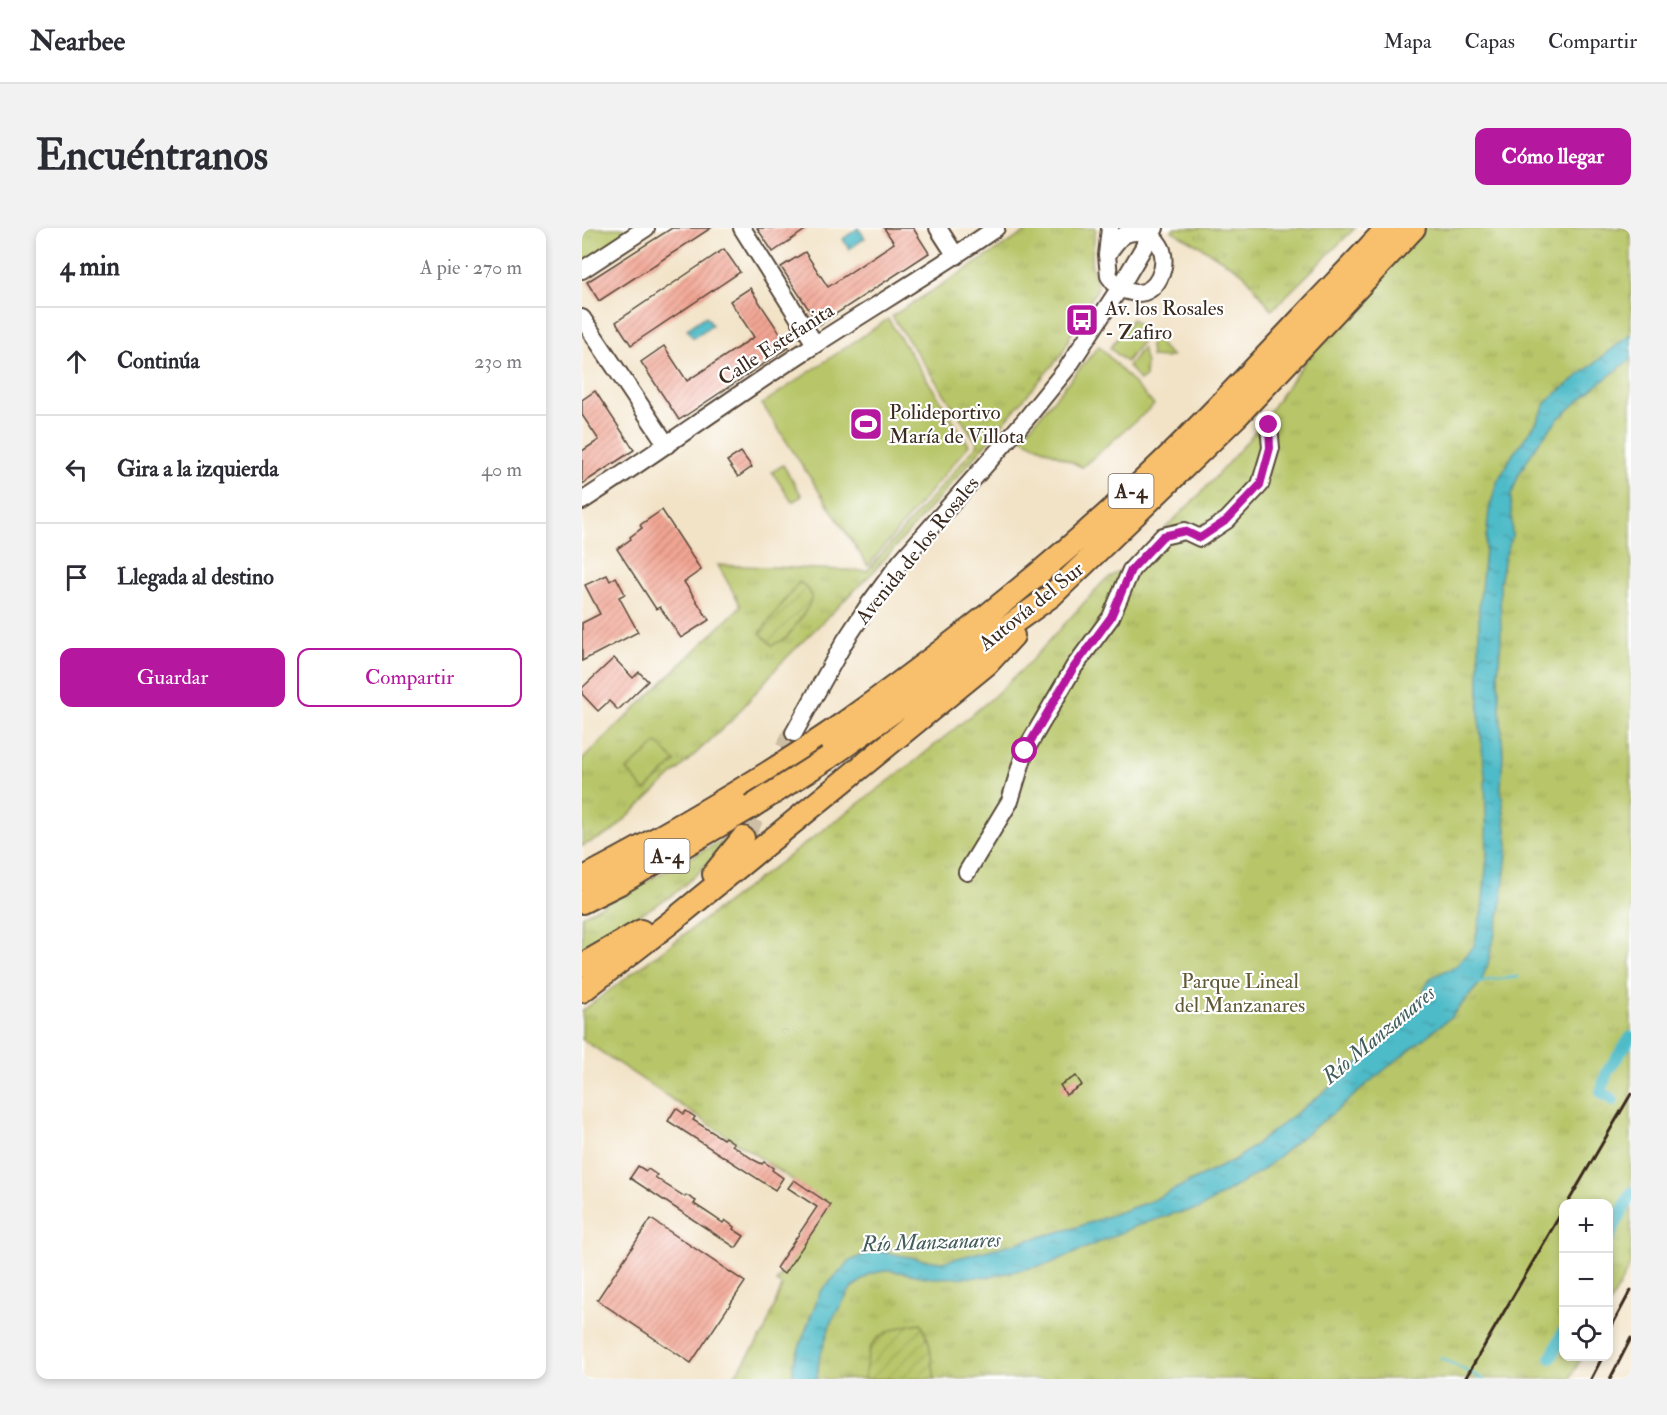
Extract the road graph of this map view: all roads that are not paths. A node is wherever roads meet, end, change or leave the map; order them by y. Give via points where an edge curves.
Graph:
1 (646, 228) edge
2 (742, 228) edge
3 (938, 228) edge
4 (996, 228) edge
5 (1110, 228) edge
6 (1387, 228) edge
7 (1414, 228) edge
8 (1125, 230) edge
9 (1153, 231) edge
10 (1107, 255) junction
11 (956, 256) junction
12 (582, 270) edge
13 (1119, 289) junction
14 (582, 318) edge
15 (815, 344) junction
16 (1269, 425) dead end
17 (667, 445) junction
18 (582, 501) edge
19 (1051, 596) junction
20 (794, 733) tunnel mouth
21 (743, 838) tunnel mouth
22 (967, 872) dead end
23 (582, 879) edge
24 (582, 902) edge
25 (658, 921) junction
26 (582, 965) edge
27 (582, 983) edge
28 (582, 991) edge

1 - 12 street
2 - 15 street
3 - 11 street
4 - 11 street, Calle Estefanita
5 - 10 street
6 - 23 highway, Autovía del Sur / A-4 via 1235,390 1123,500 995,610 845,722 746,788
7 - 19 highway, Autovía del Sur / A-4 via 1238,415
8 - 9 street
8 - 10 street
9 - 13 street, Avenida de los Rosales
9 - 13 street via 1162,251 1160,277 1151,288 1139,293
10 - 13 street via 1109,276
11 - 15 street, Calle Estefanita
13 - 20 street, Avenida de los Rosales via 1068,367 901,561 870,603
14 - 17 street
15 - 17 street, Calle Estefanita
16 - 22 street via 1270,448 1260,485 1247,500 1200,538 1185,531 1163,536 1131,570 1111,617 1074,667 1025,751 1010,801
17 - 18 street, Calle Estefanita
19 - 24 highway, Autovía del Sur / A-4, bridge via 828,758 751,807
19 - 28 highway via 987,664
21 - 25 highway via 718,870
25 - 26 highway
25 - 27 highway

